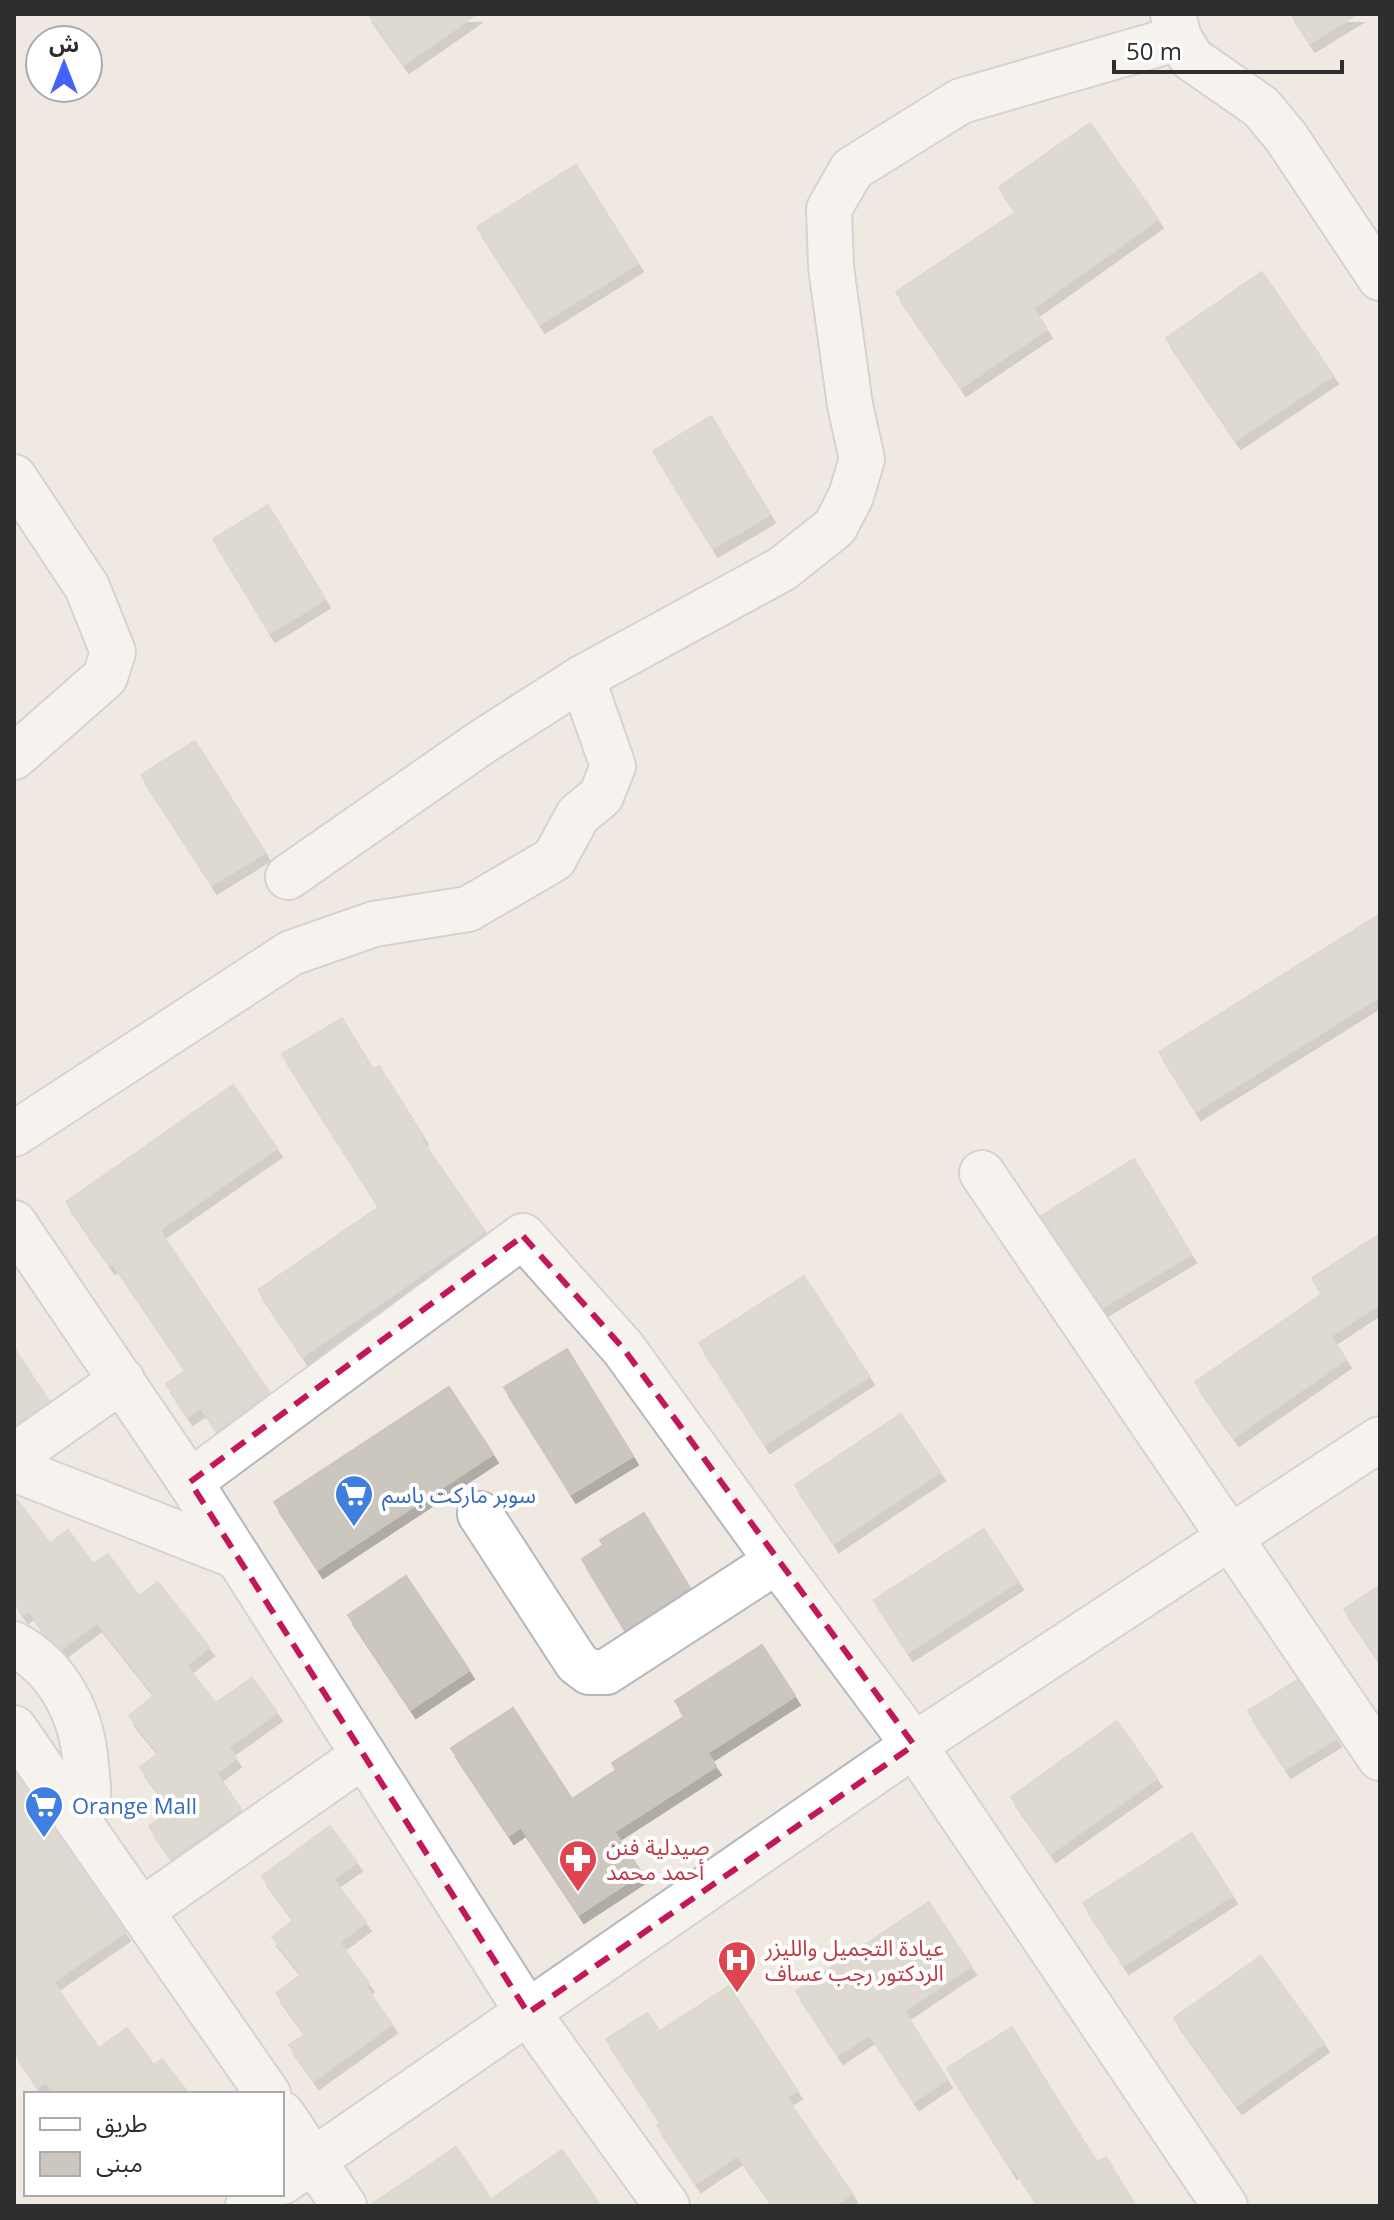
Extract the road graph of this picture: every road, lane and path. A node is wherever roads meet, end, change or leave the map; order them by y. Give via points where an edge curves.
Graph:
1 (1176, 26) edge
2 (1380, 278) edge
3 (14, 477) edge
4 (582, 678) junction
5 (14, 757) edge
6 (288, 877) dead end
7 (14, 1134) edge
8 (982, 1173) dead end
9 (14, 1223) edge
10 (122, 1380) junction
11 (1380, 1439) edge
12 (14, 1456) edge
13 (14, 1469) edge
14 (190, 1482) junction
15 (480, 1514) dead end
16 (1230, 1538) junction
17 (238, 1557) junction
18 (777, 1561) junction
19 (14, 1644) edge
20 (14, 1728) edge
21 (914, 1745) junction
22 (364, 1755) junction
23 (1380, 1758) edge
24 (79, 1822) junction
25 (141, 1911) junction
26 (528, 2013) junction
27 (267, 2092) edge
28 (284, 2121) edge
29 (298, 2171) edge
30 (344, 2206) edge
31 (667, 2206) edge
32 (1225, 2206) edge

1 - 2 street via 1192,59 1261,107 1286,137
1 - 4 street via 961,101 852,169 829,209 831,267 862,459 835,527 782,569
3 - 5 street via 87,587 113,652 105,677
4 - 6 street
4 - 7 street via 613,766 601,796 578,815 554,859 468,909 374,924 291,953
8 - 16 street
9 - 10 street
10 - 12 street
10 - 14 street
11 - 16 street
13 - 17 street
14 - 17 street
14 - 18 street via 523,1236 623,1348
15 - 18 street via 577,1663 589,1672 606,1672
16 - 21 street
16 - 23 street
17 - 22 street
18 - 21 street
19 - 24 street via 53,1676 79,1721 88,1798
20 - 24 street
21 - 26 street
21 - 32 street
22 - 25 street
22 - 26 street
24 - 25 street
25 - 27 street
26 - 29 street
26 - 31 street
28 - 29 street
29 - 30 street

